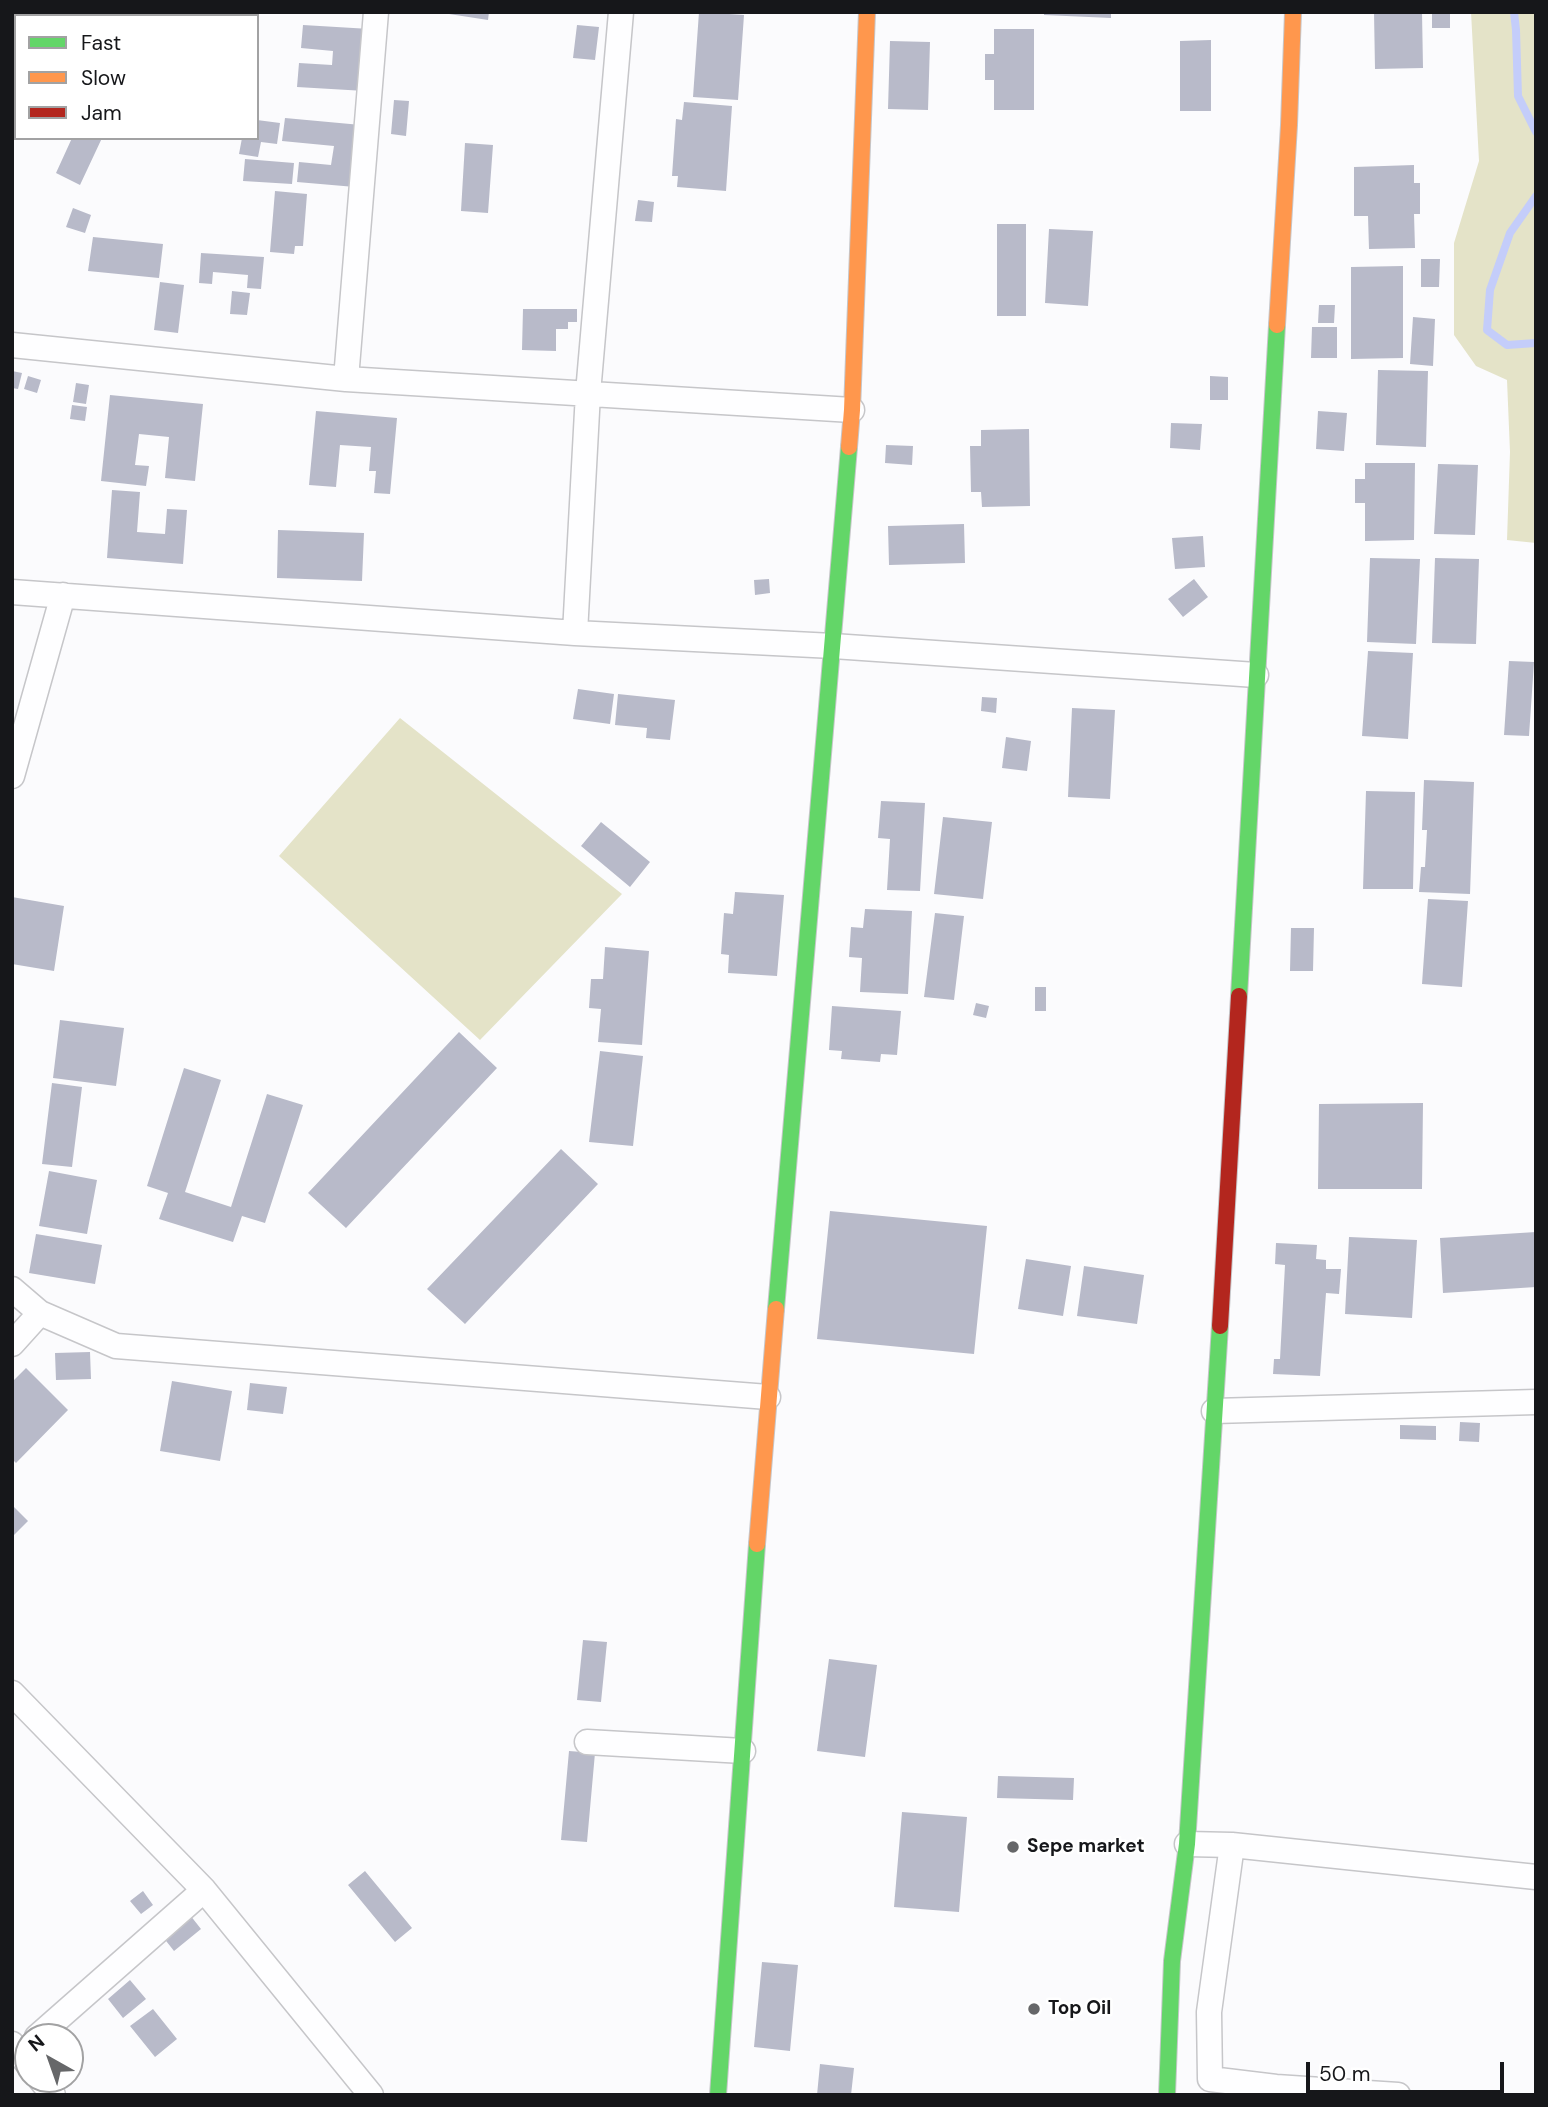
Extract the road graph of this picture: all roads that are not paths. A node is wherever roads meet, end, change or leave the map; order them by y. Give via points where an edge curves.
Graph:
1 (376, 12) edge
2 (621, 12) edge
3 (867, 12) edge
4 (1293, 12) edge
5 (12, 345) edge
6 (346, 379) junction
7 (588, 393) junction
8 (852, 410) junction
9 (12, 592) edge
10 (63, 595) junction
11 (575, 633) junction
12 (833, 646) junction
13 (1256, 675) junction
14 (12, 776) edge
15 (12, 1289) edge
16 (40, 1313) junction
17 (12, 1344) edge
18 (768, 1396) junction
19 (1536, 1402) edge
20 (1214, 1411) junction
21 (12, 1693) edge
22 (587, 1742) dead end
23 (743, 1751) junction
24 (1187, 1844) junction
25 (1232, 1844) junction
26 (1536, 1877) edge
27 (204, 1890) junction
28 (54, 2023) edge
29 (1210, 2087) edge
30 (371, 2095) edge
31 (718, 2095) edge
32 (1167, 2095) edge
33 (1398, 2095) edge

1 - 6 street
2 - 7 street
3 - 8 street
4 - 13 street
5 - 6 street
6 - 7 street
7 - 8 street
7 - 11 street
8 - 12 street
9 - 10 street
10 - 11 street
10 - 14 street
11 - 12 street
12 - 13 street
12 - 18 street
13 - 20 street
15 - 16 street
16 - 17 street
16 - 18 street via 116,1346
18 - 23 street
19 - 20 street
20 - 24 street
21 - 27 street
22 - 23 street
23 - 31 street
24 - 25 street
24 - 32 street via 1172,1961
25 - 26 street
25 - 29 street via 1209,2012
27 - 28 street
27 - 30 street
29 - 33 street

